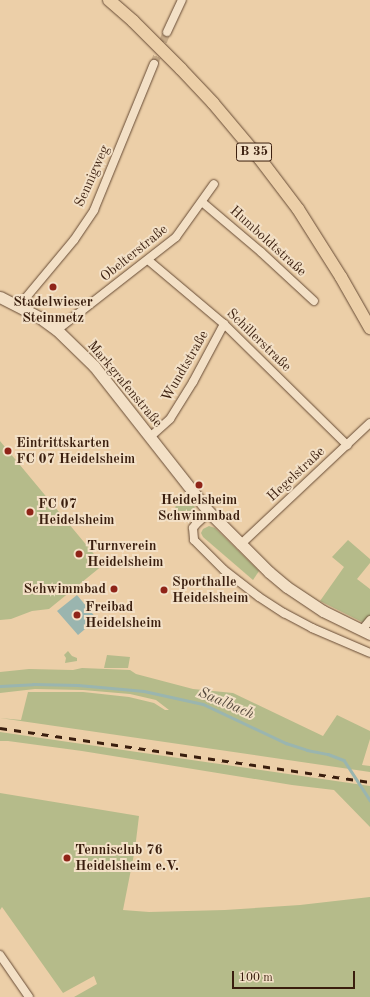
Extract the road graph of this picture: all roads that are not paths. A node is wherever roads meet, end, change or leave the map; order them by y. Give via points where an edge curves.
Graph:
1 (109, 0) edge
2 (182, 0) edge
3 (167, 32) tunnel mouth
4 (154, 64) tunnel mouth
5 (214, 184) dead end
6 (202, 202) junction
7 (148, 260) junction
8 (0, 297) edge
9 (314, 301) dead end
10 (19, 306) junction
11 (224, 324) junction
12 (370, 328) edge
13 (57, 330) junction
14 (370, 423) edge
15 (150, 437) junction
16 (347, 445) junction
17 (209, 512) junction
18 (240, 545) junction
19 (370, 620) edge
20 (366, 632) edge
21 (370, 653) edge
22 (0, 955) edge
23 (29, 997) edge

1 - 12 main road, B 35 via 213,103 260,159 298,209 341,276
2 - 3 street
4 - 10 street, Sennigweg via 94,210 74,240
5 - 6 street, Obelterstraße
6 - 7 street, Obelterstraße via 176,237
6 - 9 street, Humboldtstraße
7 - 11 street, Schillerstraße
7 - 13 street, Obelterstraße
8 - 10 street, Markgrafenstraße
10 - 13 street, Markgrafenstraße
11 - 15 street, Wundtstraße via 194,382 170,419
11 - 16 street, Schillerstraße
13 - 15 street, Markgrafenstraße via 94,366
14 - 16 street, Hegelstraße
15 - 17 street, Markgrafenstraße
16 - 18 street, Hegelstraße
17 - 18 street, Markgrafenstraße
17 - 21 street via 193,528 194,540 221,567 284,613
18 - 20 street, Markgrafenstraße via 287,587 323,611
19 - 20 street
22 - 23 street

